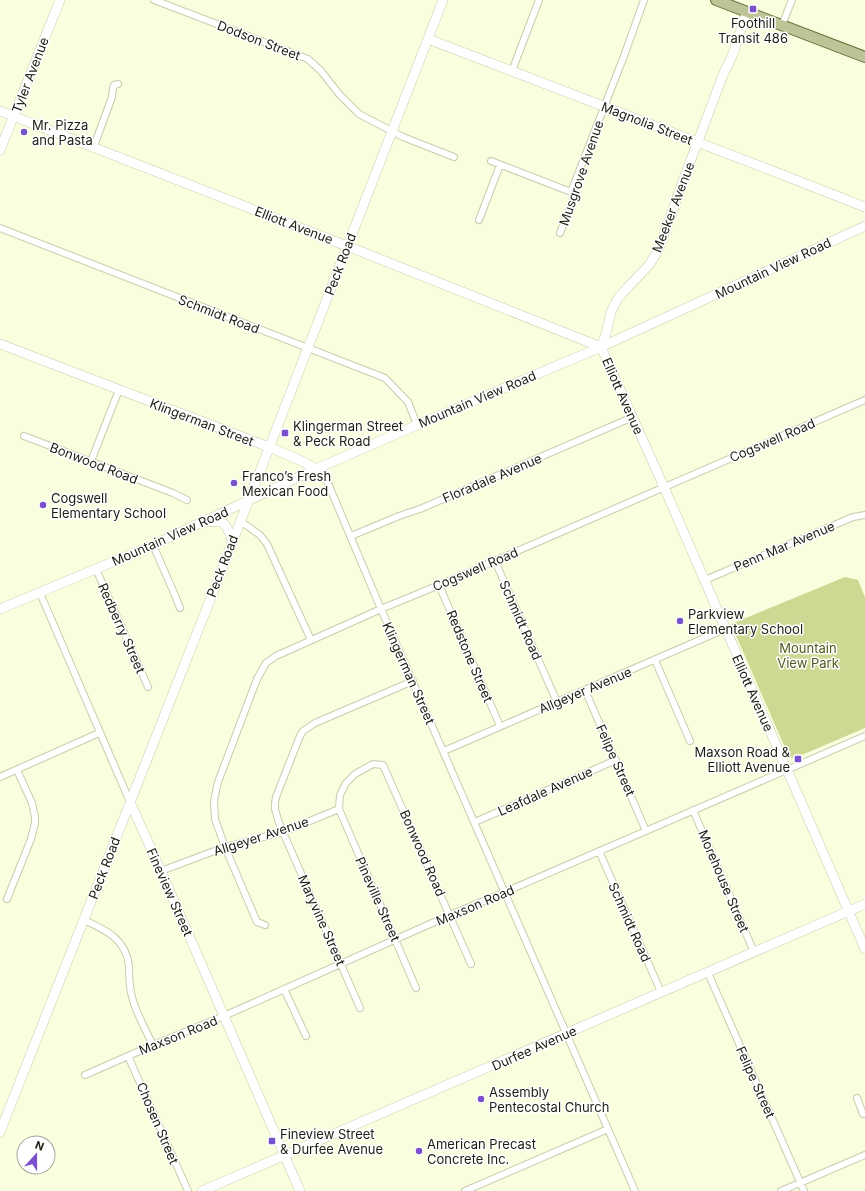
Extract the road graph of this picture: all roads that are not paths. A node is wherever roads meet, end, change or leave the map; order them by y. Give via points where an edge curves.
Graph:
1 (60, 0) edge
2 (154, 0) edge
3 (443, 0) edge
4 (539, 0) edge
5 (644, 0) edge
6 (716, 0) edge
7 (792, 0) edge
8 (732, 3) edge
9 (747, 12) junction
10 (782, 25) junction
11 (428, 39) junction
12 (865, 58) edge
13 (512, 71) junction
14 (118, 84) dead end
15 (604, 107) junction
16 (0, 111) edge
17 (14, 116) junction
18 (393, 130) junction
19 (698, 142) junction
20 (94, 146) junction
21 (0, 150) edge
22 (454, 157) dead end
23 (491, 161) dead end
24 (500, 165) junction
25 (571, 192) junction
26 (865, 207) edge
27 (480, 220) dead end
28 (865, 226) edge
29 (0, 228) edge
30 (560, 233) dead end
31 (347, 246) junction
32 (0, 344) edge
33 (601, 347) junction
34 (307, 348) junction
35 (118, 390) junction
36 (865, 400) edge
37 (633, 417) junction
38 (417, 425) junction
39 (24, 436) dead end
40 (269, 447) junction
41 (91, 461) junction
42 (316, 469) junction
43 (664, 487) junction
44 (187, 500) dead end
45 (248, 501) junction
46 (865, 515) edge
47 (240, 521) junction
48 (199, 523) junction
49 (351, 536) junction
50 (232, 540) junction
51 (153, 545) junction
52 (495, 561) junction
53 (96, 570) junction
54 (705, 580) junction
55 (439, 585) junction
56 (40, 593) junction
57 (180, 608) dead end
58 (0, 609) edge
59 (381, 609) junction
60 (725, 629) junction
61 (311, 640) junction
62 (655, 660) junction
63 (413, 681) junction
64 (148, 687) dead end
65 (585, 690) junction
66 (557, 702) junction
67 (500, 726) junction
68 (99, 733) junction
69 (865, 736) edge
70 (690, 741) dead end
71 (444, 751) junction
72 (616, 760) junction
73 (17, 770) junction
74 (787, 770) junction
75 (0, 777) edge
76 (130, 802) junction
77 (339, 809) junction
78 (693, 810) junction
79 (475, 822) junction
80 (646, 831) junction
81 (283, 832) junction
82 (225, 847) junction
83 (599, 851) junction
84 (161, 871) junction
85 (505, 892) junction
86 (7, 899) dead end
87 (865, 904) edge
88 (849, 911) junction
89 (450, 915) junction
90 (84, 920) junction
91 (265, 926) dead end
92 (395, 939) junction
93 (865, 949) edge
94 (754, 952) junction
95 (341, 963) junction
96 (471, 964) dead end
97 (708, 973) junction
98 (416, 988) dead end
99 (284, 989) junction
100 (661, 992) junction
101 (360, 1008) dead end
102 (224, 1016) junction
103 (567, 1033) junction
104 (306, 1036) dead end
105 (153, 1045) junction
106 (128, 1056) junction
107 (85, 1075) dead end
108 (857, 1098) dead end
109 (865, 1114) edge
110 (608, 1129) junction
111 (0, 1132) edge
112 (865, 1155) edge
113 (285, 1156) junction
114 (800, 1182) junction
115 (188, 1191) edge
116 (202, 1191) edge
117 (300, 1191) edge
118 (465, 1191) edge
119 (635, 1191) edge
120 (781, 1191) edge
121 (804, 1191) edge

1 - 17 street, Tyler Avenue
2 - 18 street, Dodson Street via 308,59 359,114
3 - 11 street, Peck Road
4 - 13 street
5 - 15 street, Musgrove Avenue
6 - 8 main road
7 - 10 street
8 - 9 main road
9 - 10 main road
9 - 19 street, Meeker Avenue
10 - 12 main road
11 - 13 street, Magnolia Street
11 - 18 street, Peck Road
13 - 15 street, Magnolia Street via 541,86
14 - 20 street via 114,85
15 - 19 street, Magnolia Street
15 - 25 street, Musgrove Avenue
16 - 17 street, Elliott Avenue
17 - 20 street, Elliott Avenue
17 - 21 street, Tyler Avenue
18 - 22 street, Dodson Street via 403,137
18 - 31 street, Peck Road
19 - 26 street, Magnolia Street
19 - 33 street, Meeker Avenue via 658,251 649,265 618,298 611,312
20 - 31 street, Elliott Avenue
23 - 24 street
24 - 25 street
24 - 27 street
25 - 30 street, Musgrove Avenue via 574,196
28 - 33 street, Mountain View Road
29 - 34 street, Schmidt Road
31 - 33 street, Elliott Avenue
31 - 34 street, Peck Road
32 - 35 street, Klingerman Street
33 - 37 street, Elliott Avenue
33 - 38 street, Mountain View Road
34 - 38 street, Schmidt Road via 385,378 408,402
34 - 40 street, Peck Road
35 - 40 street, Klingerman Street
35 - 41 street
36 - 43 street, Cogswell Road
37 - 43 street, Elliott Avenue
37 - 49 street, Floradale Avenue
38 - 42 street, Mountain View Road
39 - 41 street, Bonwood Road
40 - 42 street, Klingerman Street
40 - 45 street, Peck Road
41 - 44 street, Bonwood Road
42 - 45 street, Mountain View Road
42 - 49 street, Klingerman Street via 326,481
43 - 52 street, Cogswell Road
43 - 54 street, Elliott Avenue
45 - 47 street, Peck Road
45 - 48 street, Mountain View Road
46 - 54 street, Penn Mar Avenue via 853,517
47 - 50 street, Peck Road
47 - 61 street via 260,535 269,548
48 - 50 street via 222,522
48 - 51 street, Mountain View Road
49 - 59 street, Klingerman Street
50 - 76 street, Peck Road
51 - 53 street, Mountain View Road
51 - 57 street
52 - 55 street, Cogswell Road
52 - 66 street, Schmidt Road
53 - 56 street, Mountain View Road
53 - 64 street, Redberry Street
54 - 60 street, Elliott Avenue
55 - 59 street, Cogswell Road
55 - 67 street, Redstone Street
56 - 58 street, Mountain View Road
56 - 68 street, Fineview Street
59 - 61 street, Cogswell Road
59 - 63 street, Klingerman Street
60 - 62 street, Allgeyer Avenue
60 - 74 street, Elliott Avenue
61 - 82 street, Cogswell Road via 270,659 257,679 218,782 214,801 215,819
62 - 65 street, Allgeyer Avenue
62 - 70 street
63 - 71 street, Klingerman Street
63 - 81 street via 315,723 303,731 275,803 277,819
65 - 66 street, Allgeyer Avenue
65 - 72 street, Felipe Street
66 - 67 street, Allgeyer Avenue
67 - 71 street, Allgeyer Avenue
68 - 73 street
68 - 76 street, Fineview Street
69 - 74 street, Maxson Road
71 - 79 street, Klingerman Street
72 - 79 street, Leafdale Avenue
72 - 80 street, Felipe Street
73 - 75 street
73 - 86 street via 32,803 34,830
74 - 78 street, Maxson Road
74 - 88 street, Elliott Avenue
76 - 84 street, Fineview Street
76 - 90 street, Peck Road
77 - 81 street, Allgeyer Avenue
77 - 89 street, Bonwood Road via 340,795 346,783 355,774 373,764 383,765
77 - 92 street, Pineville Street
78 - 80 street, Maxson Road
78 - 94 street, Morehouse Street
79 - 85 street, Klingerman Street
80 - 83 street, Maxson Road
81 - 82 street, Allgeyer Avenue
81 - 95 street, Maryvine Street
82 - 84 street, Allgeyer Avenue
82 - 91 street via 257,922
83 - 85 street, Maxson Road
83 - 100 street, Schmidt Road
84 - 102 street, Fineview Street
85 - 89 street, Maxson Road
85 - 103 street, Klingerman Street
87 - 88 street, Durfee Avenue
88 - 93 street, Elliott Avenue
88 - 94 street, Durfee Avenue
89 - 92 street, Maxson Road
89 - 96 street, Bonwood Road
90 - 105 street via 101,927 115,937 125,951 134,1006
90 - 111 street, Peck Road
92 - 95 street, Maxson Road
92 - 98 street, Pineville Street
94 - 97 street, Durfee Avenue
95 - 99 street, Maxson Road
95 - 101 street, Maryvine Street
97 - 100 street, Durfee Avenue
97 - 114 street, Felipe Street
99 - 102 street, Maxson Road
99 - 104 street
100 - 103 street, Durfee Avenue
102 - 105 street, Maxson Road
102 - 113 street, Fineview Street
103 - 110 street, Klingerman Street
103 - 113 street, Durfee Avenue
105 - 106 street, Maxson Road
106 - 107 street, Maxson Road
106 - 115 street, Chosen Street
108 - 109 street
110 - 118 street
110 - 119 street, Klingerman Street
112 - 114 street
113 - 116 street, Durfee Avenue
113 - 117 street, Fineview Street
114 - 120 street
114 - 121 street, Felipe Street

